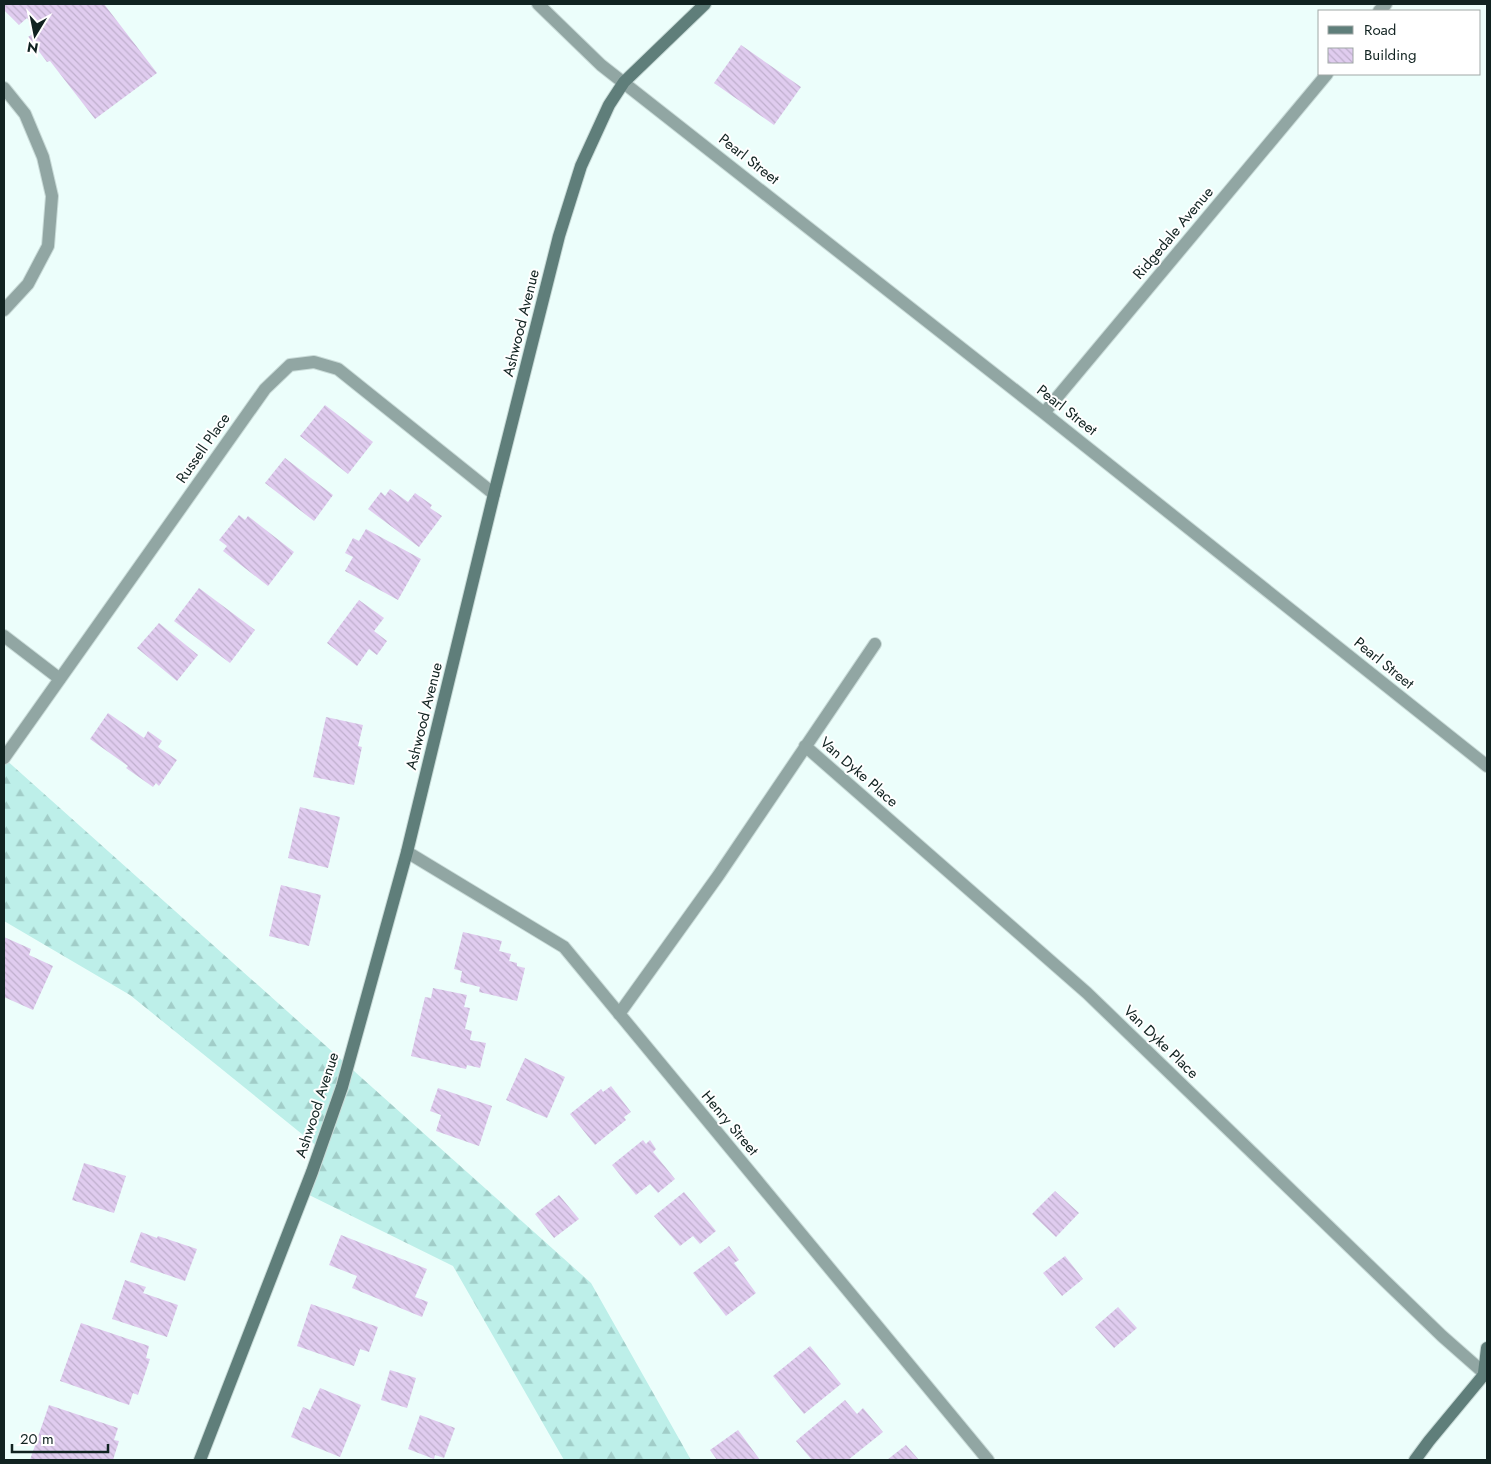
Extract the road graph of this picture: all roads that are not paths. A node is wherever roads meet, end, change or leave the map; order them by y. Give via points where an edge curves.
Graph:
1 (538, 4) edge
2 (705, 4) edge
3 (1326, 75) edge
4 (624, 82) junction
5 (4, 88) edge
6 (4, 310) edge
7 (1044, 412) junction
8 (494, 494) junction
9 (4, 636) edge
10 (874, 644) dead end
11 (60, 679) junction
12 (805, 746) junction
13 (4, 758) edge
14 (1487, 766) edge
15 (407, 852) junction
16 (619, 1014) junction
17 (1487, 1348) edge
18 (1485, 1372) edge
19 (200, 1460) edge
20 (988, 1460) edge
21 (1415, 1460) edge

1 - 4 street, Pearl Street via 601,65
2 - 4 street, Ashwood Avenue
3 - 7 street, Ridgedale Avenue
4 - 7 street, Pearl Street
4 - 8 street, Ashwood Avenue via 609,105 581,166 559,236
5 - 6 street via 25,114 43,157 52,196 48,246 28,284
7 - 14 street, Pearl Street
8 - 11 street, Russell Place via 338,369 314,362 290,366 265,389
8 - 15 street, Ashwood Avenue
9 - 11 street
10 - 12 street, Van Dyke Place
11 - 13 street, Russell Place
12 - 16 street, Van Dyke Place via 718,876
12 - 18 street, Van Dyke Place via 1087,993 1435,1329
15 - 16 street, Henry Street via 564,948
15 - 19 street, Ashwood Avenue via 342,1087
16 - 20 street, Henry Street
17 - 18 street
18 - 21 street

